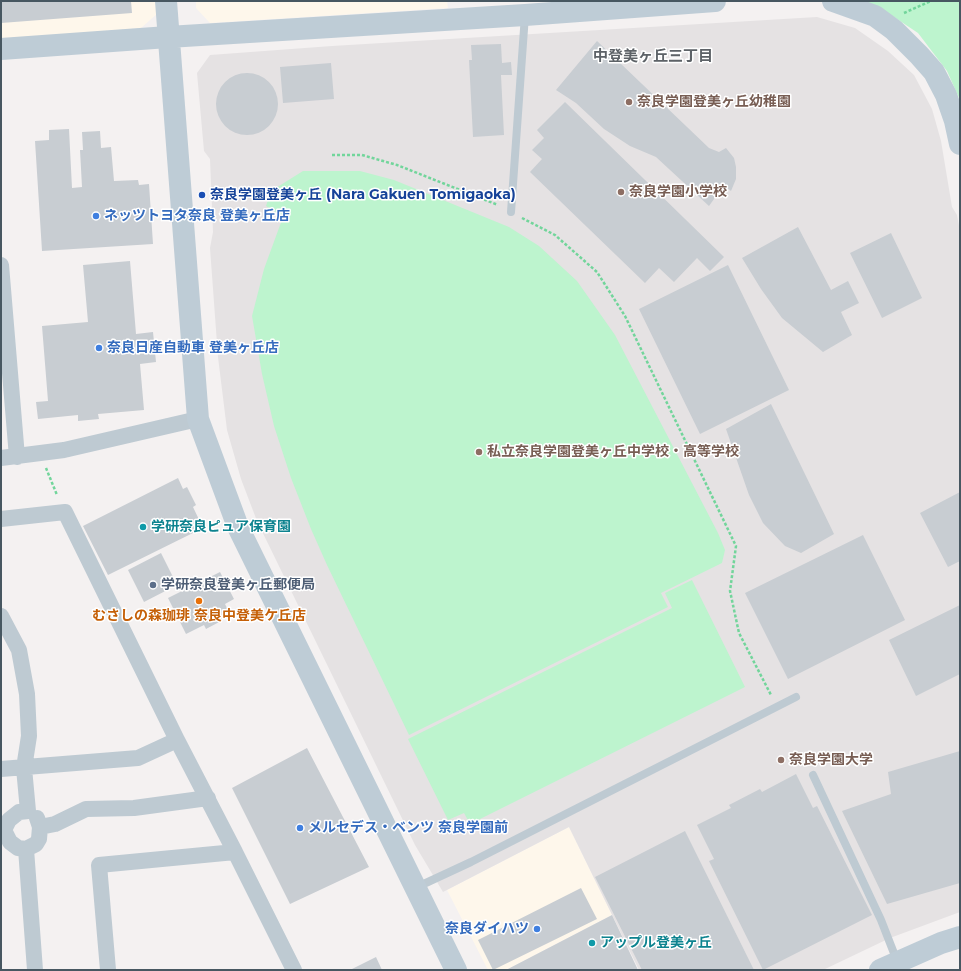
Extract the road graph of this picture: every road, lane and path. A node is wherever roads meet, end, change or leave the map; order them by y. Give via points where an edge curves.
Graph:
1 (166, 1) edge
2 (715, 1) edge
3 (833, 1) edge
4 (931, 1) edge
5 (900, 14) dead end
6 (525, 15) junction
7 (168, 37) junction
8 (1, 49) edge
9 (960, 144) edge
10 (332, 155) dead end
11 (511, 212) junction
12 (1, 265) edge
13 (198, 419) junction
14 (17, 456) junction
15 (1, 458) edge
16 (44, 464) dead end
17 (64, 512) junction
18 (1, 519) edge
19 (1, 616) edge
20 (796, 697) dead end
21 (777, 707) junction
22 (177, 740) junction
23 (24, 768) junction
24 (1, 770) edge
25 (814, 776) dead end
26 (208, 798) junction
27 (28, 811) junction
28 (40, 827) junction
29 (3, 830) edge
30 (26, 849) junction
31 (235, 852) junction
32 (415, 888) junction
33 (960, 937) edge
34 (889, 966) edge
35 (288, 968) edge
36 (35, 970) edge
37 (108, 970) edge
38 (456, 970) edge

1 - 7 street
2 - 6 street
3 - 9 street via 875,16 894,30 919,55 934,72 946,95
4 - 5 path
6 - 7 street
6 - 11 lane
7 - 8 street
7 - 13 street
10 - 11 path via 362,155 397,165
11 - 21 path via 555,235 597,272 625,316 736,546 730,591 739,633
12 - 14 street
13 - 14 street via 64,450
13 - 32 street via 238,527
14 - 15 street
16 - 17 path
17 - 18 street
17 - 22 street
19 - 23 street via 19,650 27,694 29,736
20 - 21 lane
21 - 32 lane
22 - 23 street via 138,758
22 - 26 street
23 - 24 street
23 - 27 street
25 - 34 lane via 881,920
26 - 28 street via 134,808 86,809 55,824
26 - 31 street
27 - 28 street via 36,816
27 - 29 street via 19,812 9,820
28 - 30 street via 36,844
29 - 30 street via 10,842 18,848
30 - 36 street
31 - 35 street
31 - 37 street via 99,865
32 - 38 street
33 - 34 street

